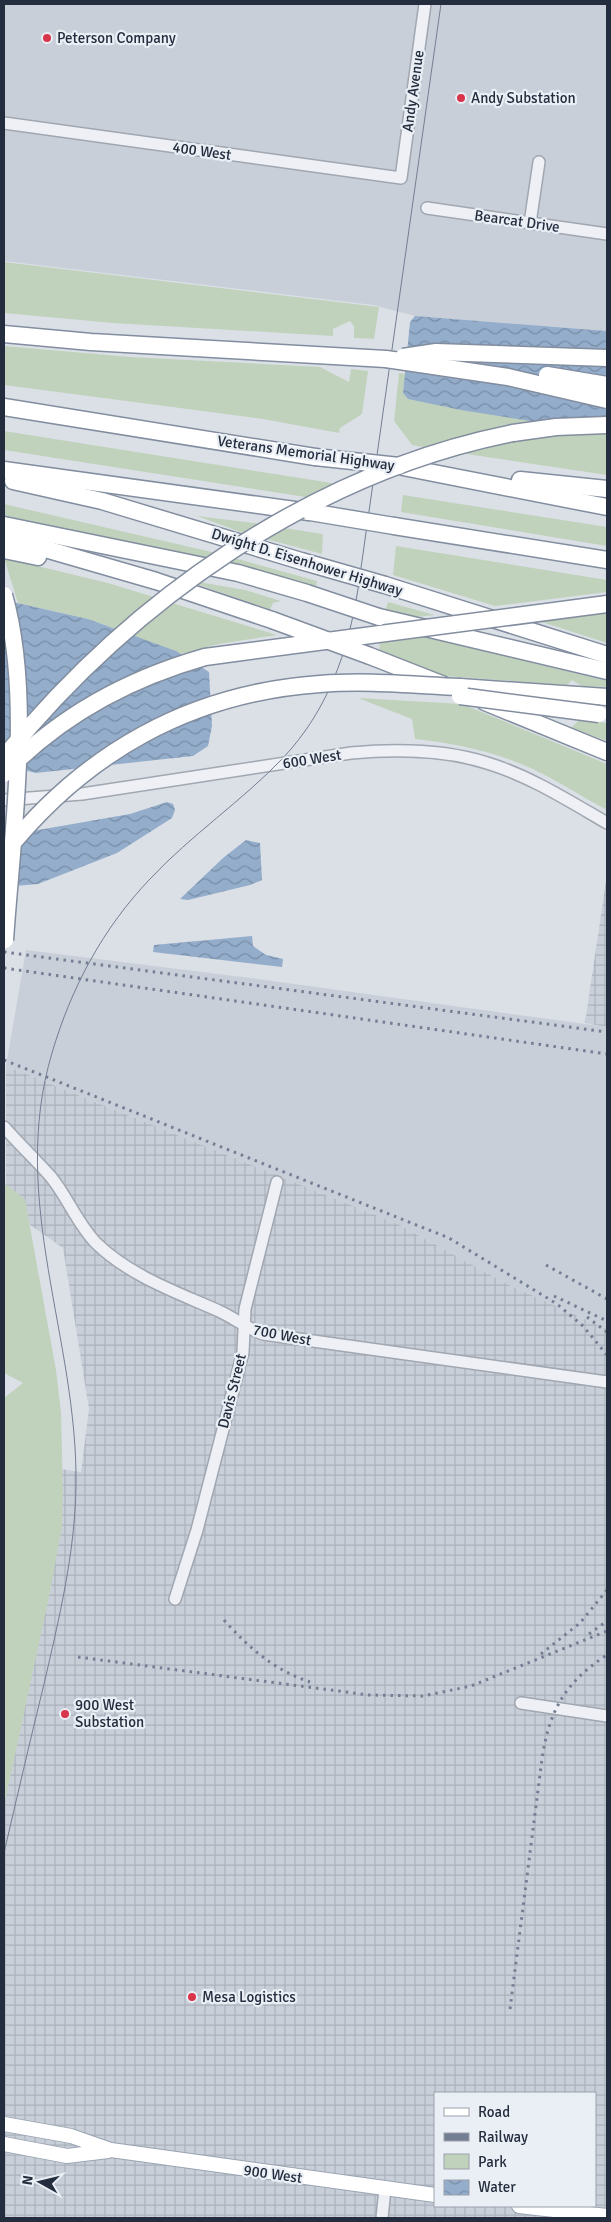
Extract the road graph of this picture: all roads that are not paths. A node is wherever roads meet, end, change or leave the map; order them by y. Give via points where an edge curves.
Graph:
1 (426, 4) edge
2 (4, 123) edge
3 (539, 162) dead end
4 (401, 178) joint
5 (426, 208) dead end
6 (530, 223) junction
7 (607, 234) edge
8 (8, 334) edge
9 (607, 358) edge
10 (386, 359) junction
11 (607, 385) edge
12 (607, 400) edge
13 (4, 407) edge
14 (607, 425) edge
15 (4, 470) edge
16 (431, 471) junction
17 (4, 479) edge
18 (607, 489) edge
19 (607, 507) edge
20 (4, 525) edge
21 (4, 537) edge
22 (4, 550) edge
23 (607, 560) edge
24 (156, 581) junction
25 (4, 595) edge
26 (607, 604) edge
27 (607, 655) edge
28 (607, 670) edge
29 (384, 684) junction
30 (604, 697) edge
31 (603, 715) edge
32 (607, 752) edge
33 (4, 757) edge
34 (4, 774) edge
35 (4, 800) edge
36 (607, 823) edge
37 (4, 854) edge
38 (4, 945) edge
39 (4, 1127) edge
40 (277, 1182) dead end
41 (244, 1327) junction
42 (607, 1382) edge
43 (175, 1599) dead end
44 (521, 1703) dead end
45 (607, 1716) edge
46 (4, 2124) edge
47 (4, 2144) edge
48 (111, 2150) junction
49 (386, 2188) junction
50 (434, 2195) edge
51 (528, 2207) edge
52 (607, 2216) edge
53 (382, 2218) edge

1 - 4 street, Andy Avenue
2 - 4 street, 400 West
3 - 6 street
5 - 6 street, Bearcat Drive
6 - 7 street, Bearcat Drive
8 - 10 highway
9 - 10 highway, bridge via 436,352
10 - 11 highway, bridge via 436,358
10 - 12 highway, bridge via 508,377
13 - 16 highway, Veterans Memorial Highway, bridge via 315,457
14 - 33 highway, bridge via 534,429 460,445 366,480 306,509 211,565 147,614 76,676
15 - 23 highway, bridge via 310,512
16 - 18 highway
16 - 19 highway, Veterans Memorial Highway
17 - 27 highway, Dwight D. Eisenhower Highway, bridge via 102,501
20 - 28 highway, bridge via 238,573 379,617
21 - 24 highway
22 - 24 highway
24 - 32 highway, bridge via 370,656
25 - 38 highway, bridge via 11,619 18,687 17,758
26 - 34 highway, bridge via 198,659 147,676 85,708 37,742
29 - 30 highway, bridge
29 - 31 highway, bridge
29 - 37 highway, bridge via 322,684 270,690 216,703 165,723 115,750 77,778 29,823
35 - 36 street, 600 West via 82,794 394,750 434,752 488,763 548,790
39 - 41 street, 700 West via 51,1178 79,1222 112,1256 173,1292 221,1312
40 - 41 street, Davis Street via 249,1292
41 - 42 street, 700 West via 262,1334
41 - 43 street, Davis Street via 243,1352 197,1530
44 - 45 street
46 - 48 main road, 900 West via 72,2136
47 - 48 main road, 900 West via 67,2156
48 - 49 main road, 900 West
49 - 50 main road, 900 West
49 - 53 street
51 - 52 main road

